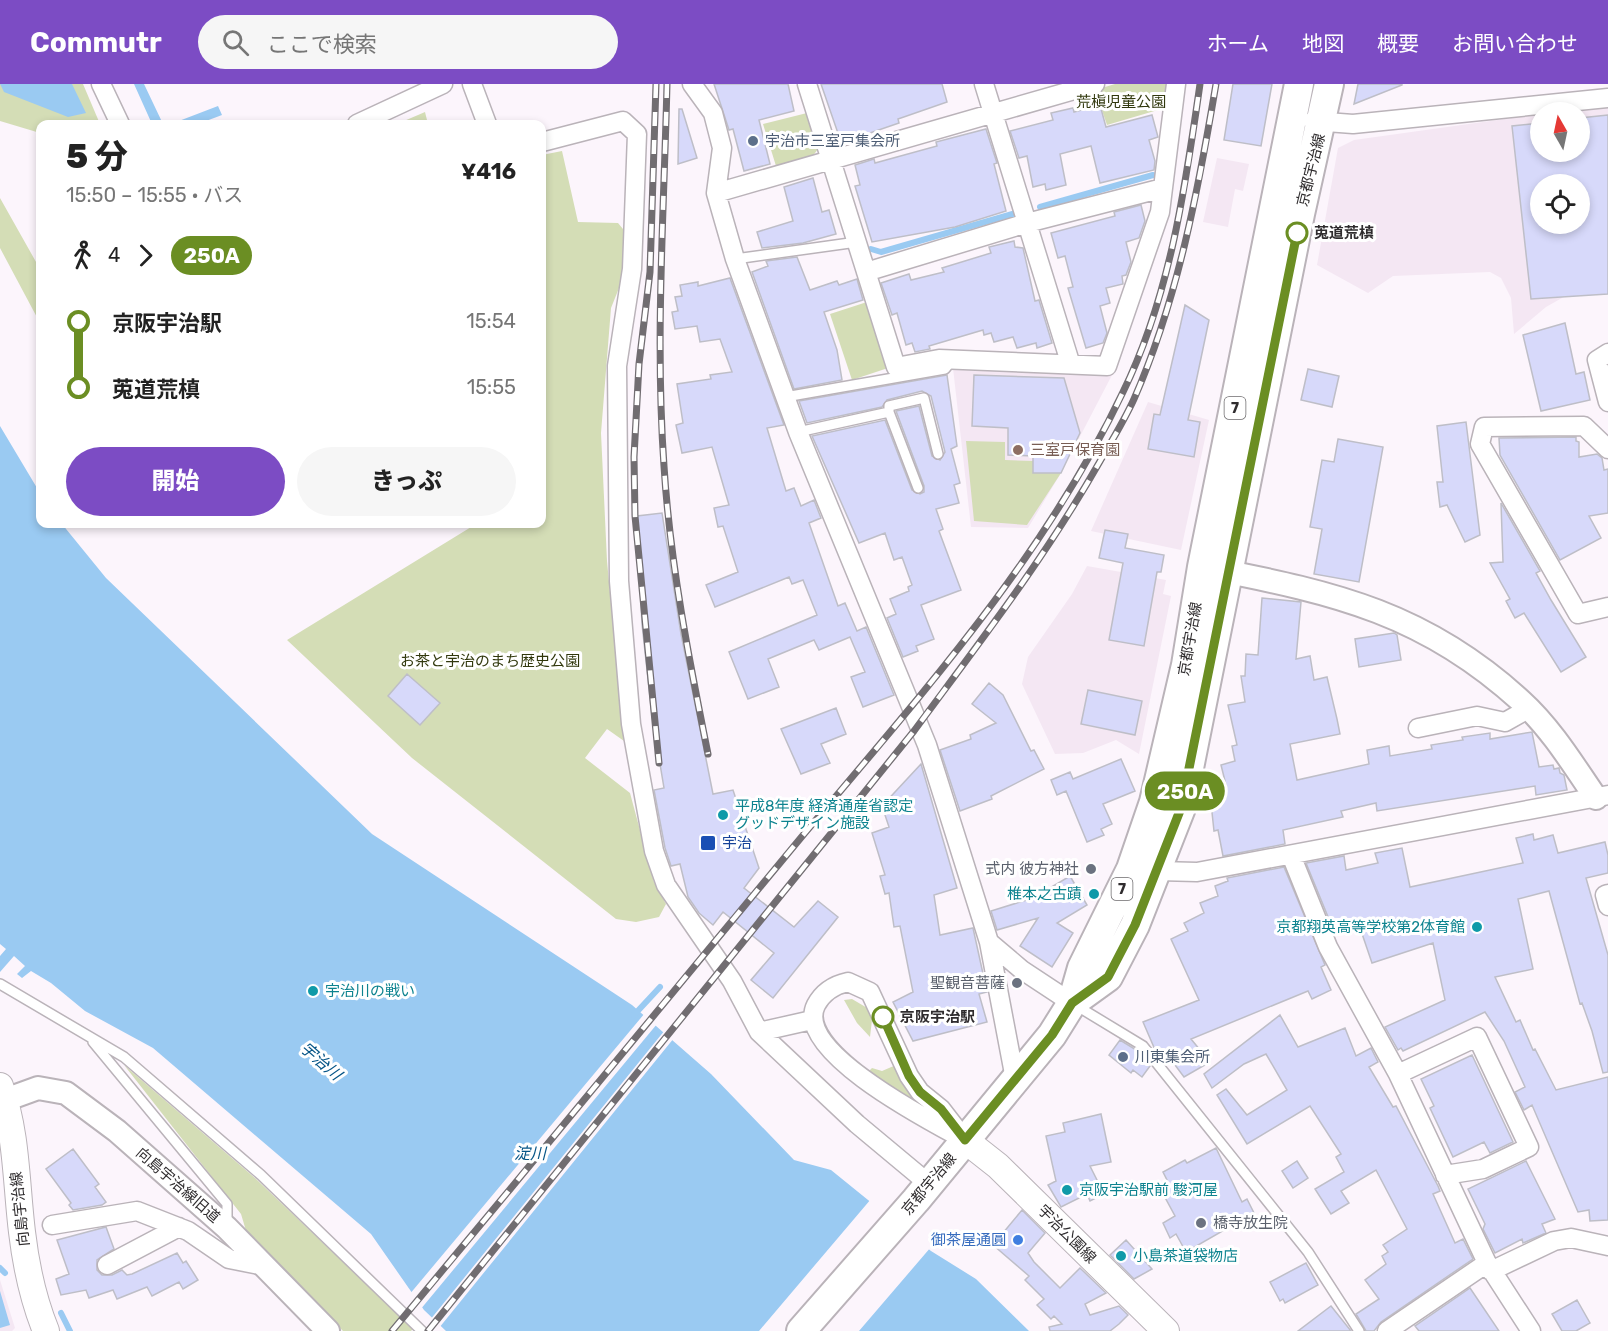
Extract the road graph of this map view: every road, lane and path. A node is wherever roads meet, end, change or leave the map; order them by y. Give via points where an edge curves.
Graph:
1 (101, 84) edge
2 (443, 84) edge
3 (472, 84) edge
4 (692, 84) edge
5 (807, 84) edge
6 (984, 84) edge
7 (1095, 84) edge
8 (1176, 84) edge
9 (1299, 84) edge
10 (1329, 84) edge
11 (1608, 98) edge
12 (993, 113) junction
13 (1293, 116) junction
14 (118, 120) edge
15 (366, 120) edge
16 (486, 120) edge
17 (1322, 123) junction
18 (546, 141) edge
19 (831, 160) junction
20 (1163, 188) junction
21 (716, 193) junction
22 (1027, 224) junction
23 (857, 242) junction
24 (735, 258) junction
25 (866, 272) junction
26 (1608, 353) edge
27 (952, 359) junction
28 (1070, 362) junction
29 (785, 397) junction
30 (1608, 402) edge
31 (889, 412) junction
32 (798, 432) junction
33 (1606, 441) edge
34 (938, 454) dead end
35 (918, 488) dead end
36 (1202, 567) junction
37 (1230, 573) junction
38 (1608, 608) edge
39 (1528, 709) junction
40 (1418, 728) dead end
41 (1602, 797) edge
42 (1291, 855) junction
43 (1158, 871) junction
44 (1608, 894) edge
45 (1608, 906) edge
46 (989, 942) junction
47 (1022, 970) junction
48 (0, 984) edge
49 (998, 988) junction
50 (1072, 1003) junction
51 (812, 1020) junction
52 (759, 1032) junction
53 (90, 1038) junction
54 (1398, 1074) junction
55 (1015, 1079) junction
56 (2, 1093) edge
57 (965, 1140) junction
58 (1445, 1175) junction
59 (922, 1192) junction
60 (52, 1225) dead end
61 (179, 1227) junction
62 (227, 1228) junction
63 (1608, 1246) edge
64 (107, 1265) dead end
65 (265, 1266) junction
66 (1489, 1267) junction
67 (46, 1331) edge
68 (328, 1331) edge
69 (423, 1331) edge
70 (801, 1331) edge
71 (1166, 1331) edge
72 (1359, 1331) edge
73 (1387, 1331) edge
74 (1531, 1331) edge

1 - 14 street
2 - 15 street
3 - 16 street
4 - 21 street via 713,113 722,148
5 - 19 street
6 - 12 street
7 - 12 street
8 - 20 street
9 - 13 main road, 京都宇治線 / 7
10 - 17 main road, 京都宇治線 / 7
11 - 17 street via 1353,124
12 - 19 street
12 - 22 street
13 - 17 street
13 - 36 main road, 京都宇治線 / 7
17 - 37 main road, 京都宇治線 / 7 via 1300,214
18 - 52 street via 623,121 637,134 632,269 617,366 619,581 631,723 654,851 666,885 732,981
19 - 21 street
19 - 23 street
20 - 22 street
20 - 28 street via 1160,212 1107,366
21 - 24 street
22 - 25 street
22 - 28 street
23 - 24 lane
23 - 25 street
24 - 29 street
25 - 27 street via 896,368
26 - 30 street via 1597,360
27 - 28 street
27 - 29 lane via 945,369
29 - 32 street
31 - 32 lane
31 - 34 lane via 889,405 924,398
31 - 35 lane
32 - 46 street via 925,739
33 - 38 street via 1584,426 1484,428 1480,444 1578,615
36 - 37 street
36 - 50 main road, 京都宇治線 / 7 via 1186,665 1154,802 1131,869 1082,968
37 - 39 street via 1344,597 1404,621 1464,655
37 - 43 main road, 京都宇治線 / 7 via 1181,808
39 - 40 street via 1505,722 1478,716
39 - 41 street
41 - 42 street
42 - 43 street via 1197,872
42 - 54 street via 1328,947
43 - 50 main road, 京都宇治線 / 7 via 1108,977
44 - 45 street
46 - 47 street
46 - 49 street
47 - 49 street via 1009,973
47 - 50 street
48 - 53 lane
49 - 55 street
50 - 55 main road, 京都宇治線 / 7 via 1052,1035
50 - 72 lane via 1143,1046 1308,1252
51 - 52 street
51 - 57 street via 822,1040 848,1067
51 - 57 street via 817,1004 830,988 848,982 870,992 909,1076
52 - 59 street
53 - 62 lane via 227,1204
53 - 69 lane via 124,1057 261,1175
54 - 58 street
54 - 58 street via 1477,1037 1529,1148 1483,1169
55 - 57 main road, 京都宇治線 / 7
56 - 62 street, 向島宇治線旧道 via 39,1088 66,1093 117,1131
56 - 67 main road, 向島宇治線 via 12,1129 28,1270
57 - 59 main road, 京都宇治線 / 7
57 - 71 main road, 宇治公園線 via 998,1166
58 - 66 street
59 - 70 main road, 京都宇治線 / 7
60 - 61 street via 137,1211
61 - 64 street
61 - 65 street via 229,1259
62 - 65 street, 向島宇治線旧道
63 - 66 street via 1571,1238
65 - 68 street, 向島宇治線旧道
66 - 73 street
66 - 74 street

